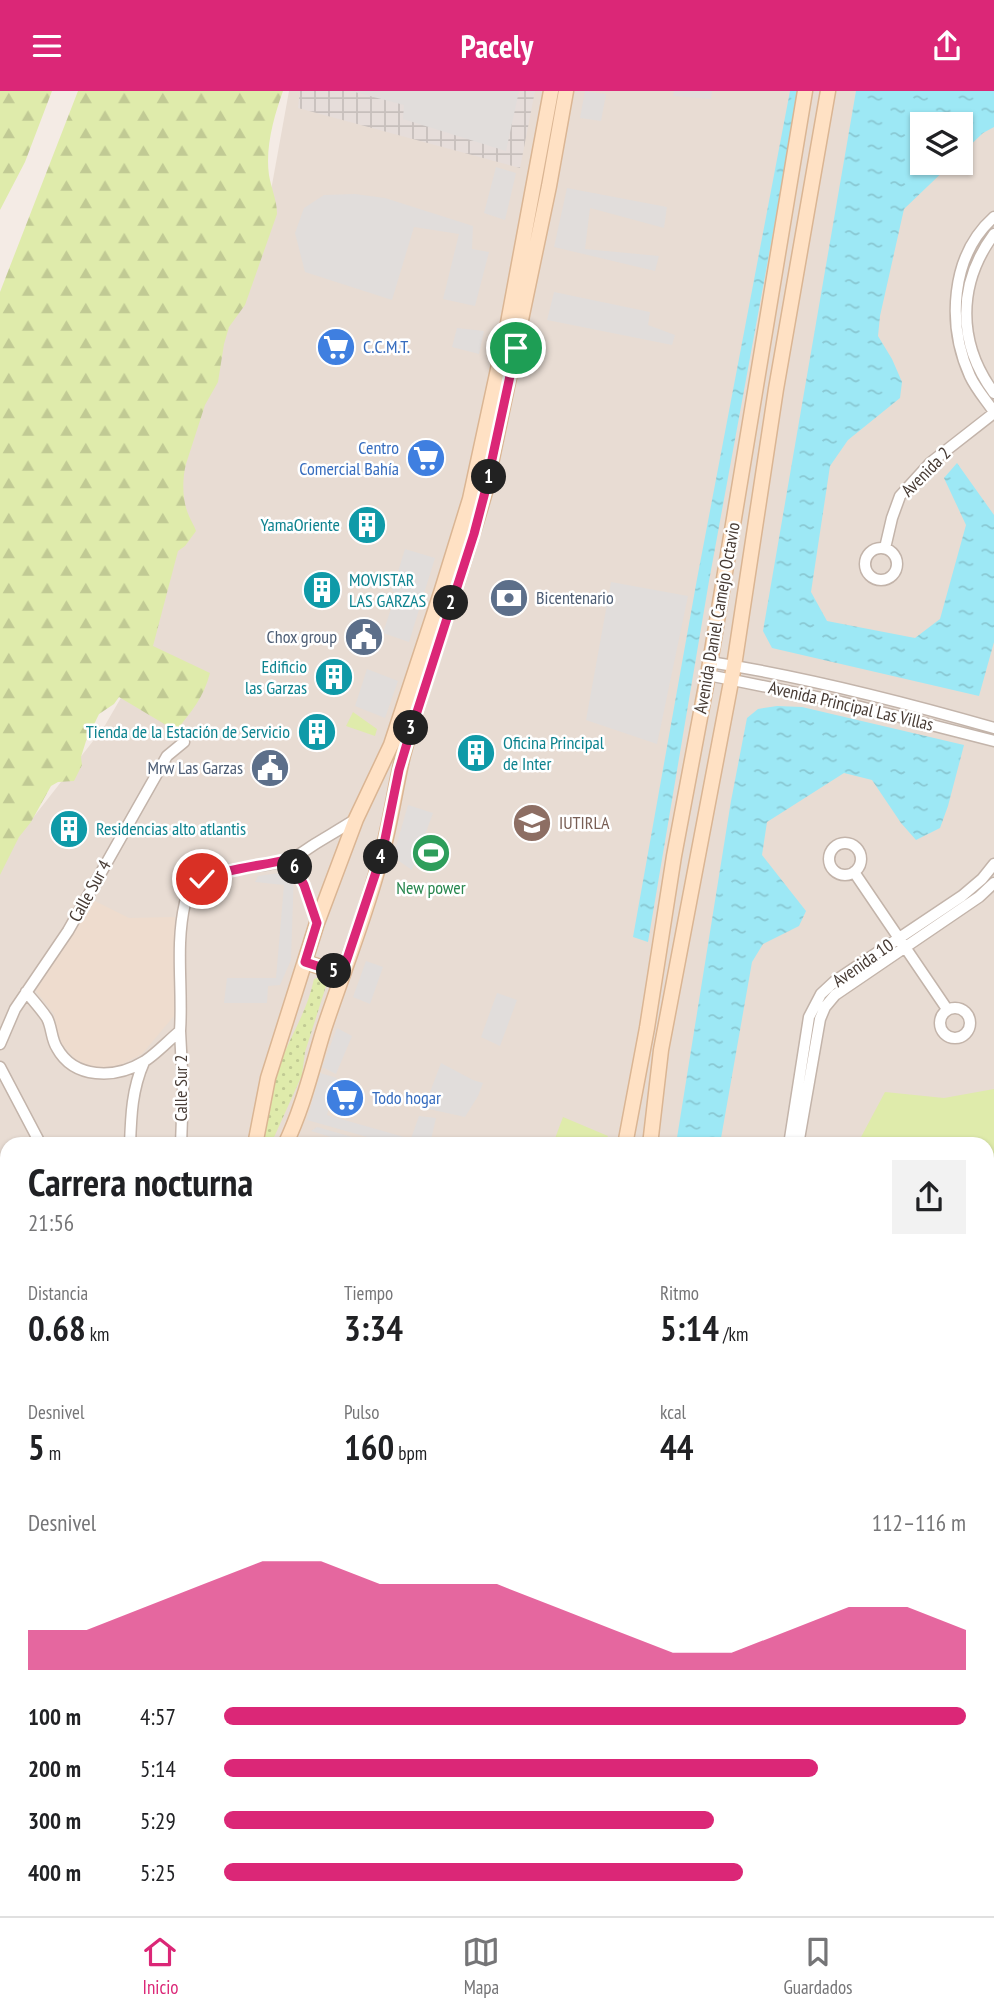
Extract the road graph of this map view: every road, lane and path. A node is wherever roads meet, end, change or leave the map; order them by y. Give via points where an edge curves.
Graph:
1 (551, 91) edge
2 (565, 91) edge
3 (805, 91) edge
4 (828, 91) edge
5 (994, 217) edge
6 (994, 234) edge
7 (994, 393) edge
8 (994, 413) edge
9 (885, 548) dead end
10 (709, 669) junction
11 (733, 673) junction
12 (994, 728) edge
13 (994, 741) edge
14 (184, 742) dead end
15 (356, 819) junction
16 (290, 859) junction
17 (994, 864) edge
18 (854, 872) dead end
19 (994, 883) edge
20 (317, 923) junction
21 (901, 943) junction
22 (305, 962) junction
23 (342, 974) junction
24 (26, 992) junction
25 (947, 1009) dead end
26 (180, 1031) junction
27 (0, 1044) edge
28 (144, 1062) junction
29 (0, 1067) edge
30 (37, 1137) edge
31 (130, 1137) edge
32 (181, 1137) edge
33 (257, 1137) edge
34 (288, 1137) edge
35 (627, 1137) edge
36 (651, 1137) edge
37 (790, 1137) edge
38 (799, 1137) edge

1 - 15 main road via 471,499 391,745
2 - 23 main road via 485,492 408,740 379,866
3 - 10 main road, Avenida Daniel Camejo Octavio
4 - 11 main road, Avenida Daniel Camejo Octavio
5 - 8 street via 971,246 959,276 954,315 971,379
6 - 7 street via 974,273 965,319 975,360
8 - 9 street, Avenida 2 via 930,463 900,496
10 - 11 street, Avenida Principal Las Villas
10 - 35 main road, Avenida Daniel Camejo Octavio
11 - 12 street, Avenida Principal Las Villas via 890,699
11 - 13 street, Avenida Principal Las Villas
11 - 36 main road, Avenida Daniel Camejo Octavio via 661,1050
14 - 24 street, Calle Sur 4 via 167,756 68,931
15 - 16 street, Calle Sur 2
15 - 20 main road
16 - 20 street
16 - 26 street, Calle Sur 2 via 219,872 202,879 188,893 178,974
17 - 21 street, Avenida 10 via 962,896
18 - 21 street
19 - 21 street, Avenida 10 via 979,897
20 - 22 main road
21 - 25 street
21 - 37 street, Avenida 10 via 835,981 815,1004 809,1017
21 - 38 street, Avenida 10 via 825,1007
22 - 23 main road
22 - 33 main road via 267,1085
23 - 34 main road
24 - 27 street, Calle Sur 4
24 - 28 street via 48,1019 57,1049 69,1063 87,1073 106,1073
26 - 28 street
26 - 32 street, Calle Sur 2
28 - 31 street via 132,1098
29 - 30 street

